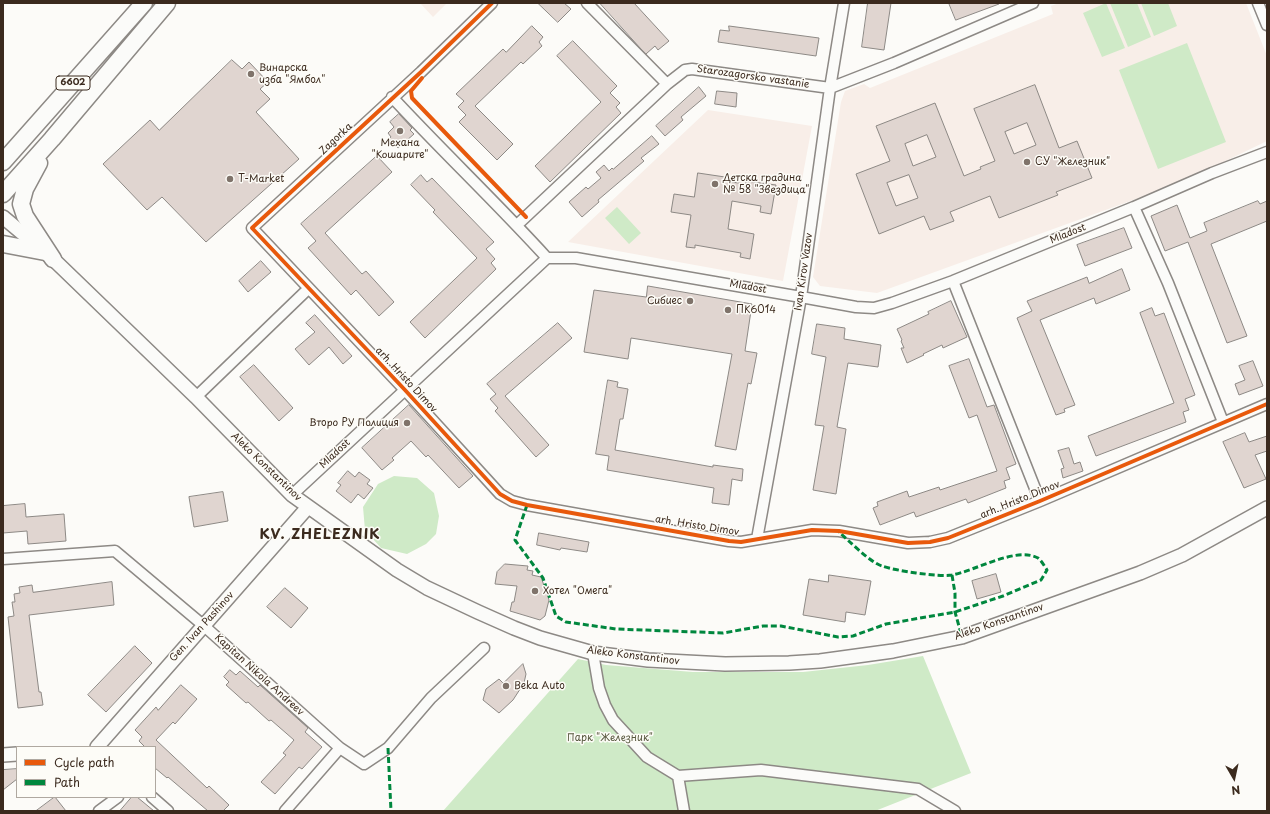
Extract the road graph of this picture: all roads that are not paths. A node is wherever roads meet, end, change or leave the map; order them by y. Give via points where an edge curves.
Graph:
1 (144, 3) edge
2 (168, 3) edge
3 (492, 3) edge
4 (587, 3) edge
5 (844, 3) edge
6 (1033, 3) edge
7 (1258, 3) edge
8 (1267, 25) edge
9 (666, 84) junction
10 (830, 88) junction
11 (392, 97) junction
12 (52, 139) junction
13 (1267, 152) edge
14 (3, 162) edge
15 (3, 194) edge
16 (1134, 207) junction
17 (3, 217) edge
18 (517, 225) junction
19 (3, 244) edge
20 (49, 256) junction
21 (547, 258) junction
22 (953, 281) junction
23 (308, 289) junction
24 (802, 297) junction
25 (405, 390) junction
26 (196, 397) junction
27 (1267, 404) edge
28 (1223, 422) junction
29 (292, 495) junction
30 (1040, 501) junction
31 (308, 507) junction
32 (1267, 508) edge
33 (757, 539) junction
34 (3, 559) edge
35 (204, 625) junction
36 (484, 648) dead end
37 (593, 653) junction
38 (98, 746) edge
39 (340, 748) junction
40 (16, 754) edge
41 (3, 755) edge
42 (678, 776) junction
43 (117, 798) edge
44 (153, 798) edge
45 (98, 811) edge
46 (168, 811) edge
47 (285, 811) edge
48 (684, 811) edge
49 (955, 811) edge

1 - 14 main road, 6602
2 - 12 main road, 6602
3 - 11 street, Zagorka
4 - 9 street
5 - 10 street, Ivan Kirov Vazov
6 - 10 street, Starozagorsko vastanie
7 - 8 street
9 - 10 street, Starozagorsko vastanie via 685,70 692,69
9 - 18 street, Starozagorsko vastanie
10 - 24 street, Ivan Kirov Vazov
11 - 18 street
11 - 23 street, Zagorka via 252,228
12 - 15 main road
12 - 20 main road, 6602 via 25,189 21,204 22,211
13 - 16 street, Mladost via 1212,172
16 - 22 street, Mladost
16 - 28 street via 1168,283
17 - 20 street, Aleko Konstantinov / 6602
18 - 21 street
19 - 20 main road
20 - 26 street, Aleko Konstantinov / 6602
21 - 24 street, Mladost via 576,258
21 - 25 street, Mladost
22 - 24 street, Mladost via 874,308
22 - 30 street
23 - 25 street, arh. Hristo Dimov
23 - 26 street
24 - 33 street, Ivan Kirov Vazov
25 - 29 street, Mladost
25 - 33 street, arh. Hristo Dimov via 500,494 512,501 729,541
26 - 29 street, Aleko Konstantinov / 6602
27 - 28 street, arh. Hristo Dimov
28 - 30 street, arh. Hristo Dimov
29 - 31 street, Aleko Konstantinov / 6602
30 - 33 street, arh. Hristo Dimov via 948,538 930,542 908,543 812,530
31 - 35 street, Gen. Ivan Pashinov
31 - 37 street, Aleko Konstantinov / 6602 via 397,570 428,588 514,628
32 - 37 street, Aleko Konstantinov / 6602 via 1182,555 1140,573 962,637 931,644 855,657 789,663 688,663
34 - 35 street, Kapitan Nikola Andreev via 115,551
35 - 38 street, Gen. Ivan Pashinov
35 - 39 street, Kapitan Nikola Andreev
36 - 39 street, Kapitan Nikola Andreev via 431,698 388,748 364,764
37 - 42 street via 599,688 613,720 647,757
39 - 47 street
40 - 41 street
42 - 48 street
42 - 49 street via 761,770 918,789
43 - 45 street
44 - 46 street

